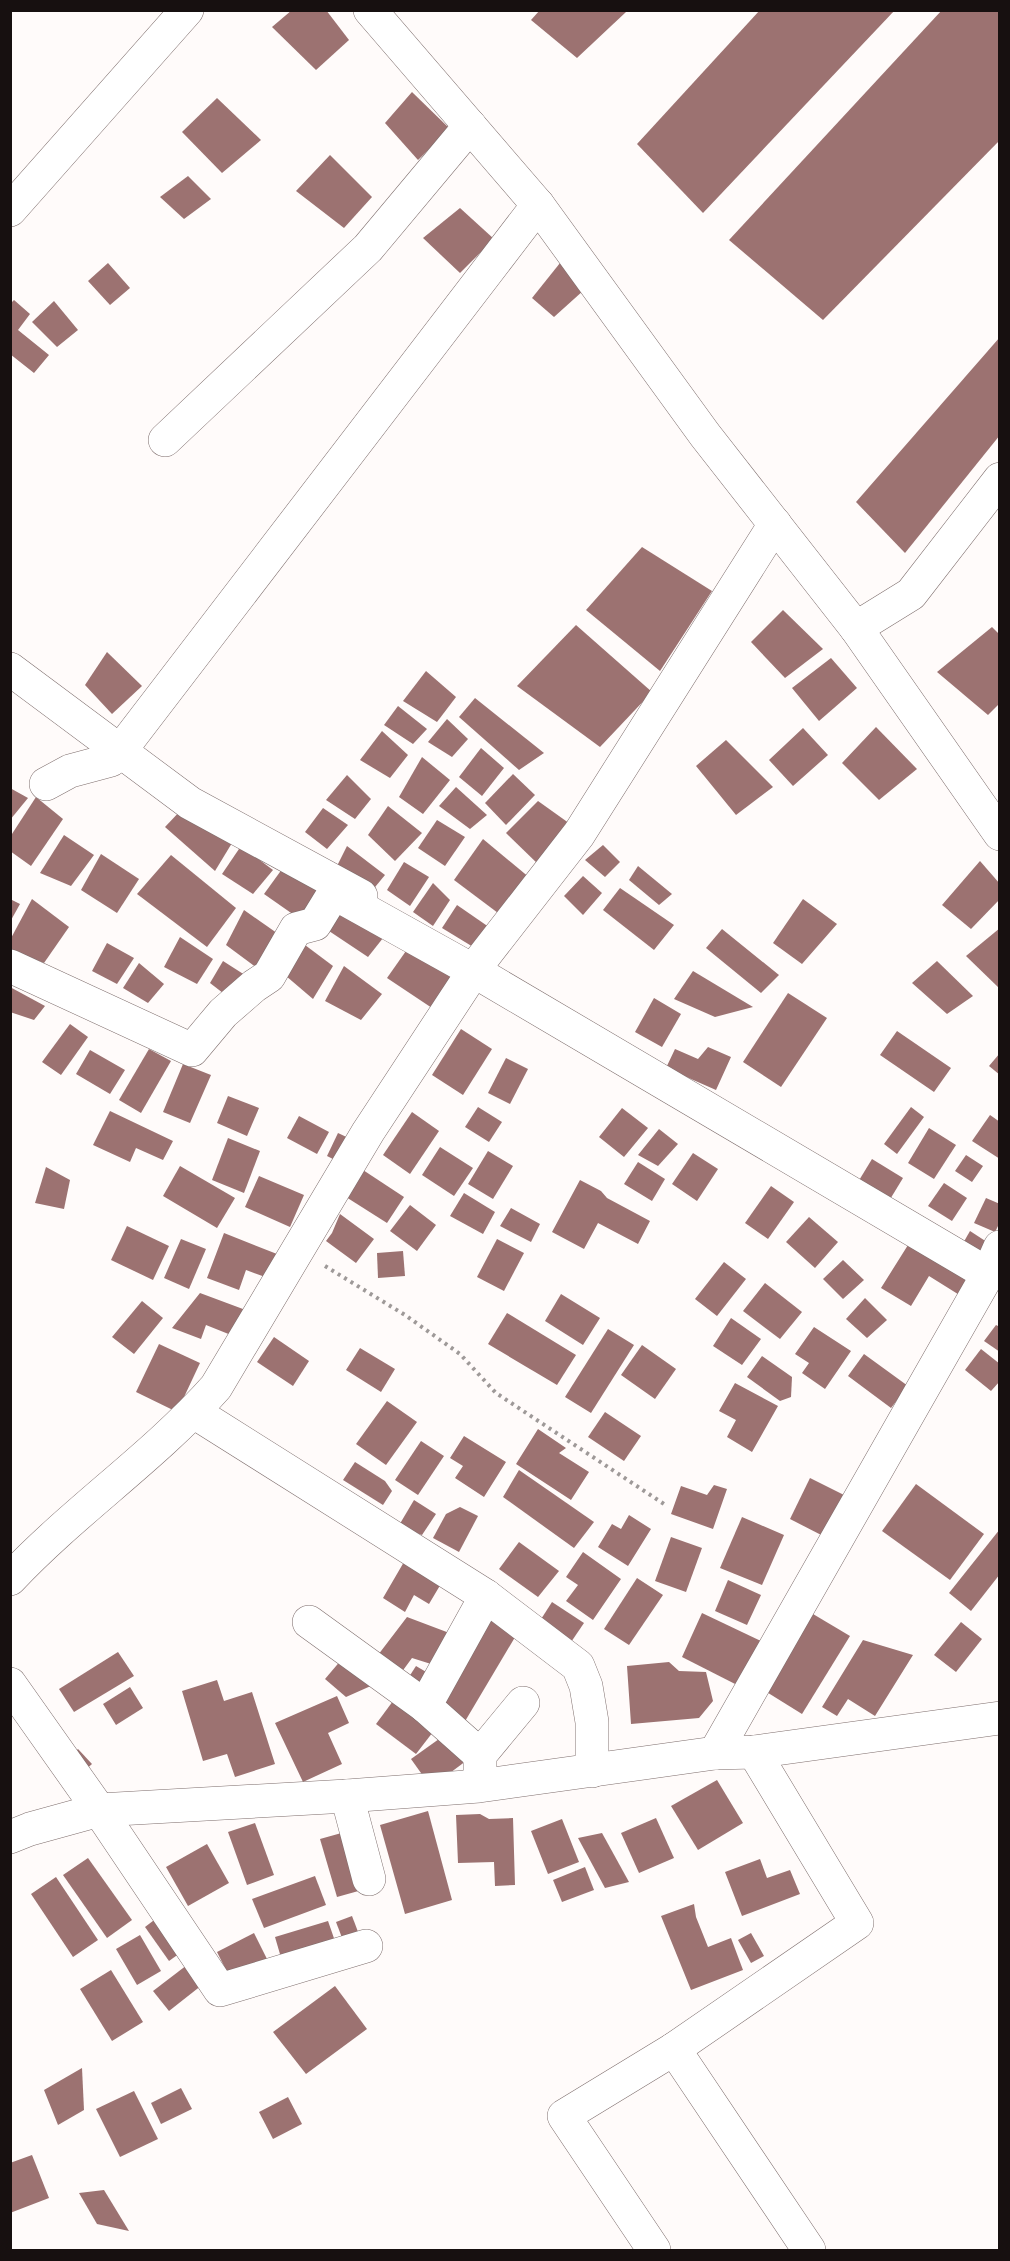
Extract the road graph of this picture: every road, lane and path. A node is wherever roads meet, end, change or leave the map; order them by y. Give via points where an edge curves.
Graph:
1 (187, 10) edge
2 (370, 10) edge
3 (470, 126) junction
4 (538, 205) junction
5 (10, 210) edge
6 (165, 440) dead end
7 (999, 479) edge
8 (775, 524) junction
9 (856, 628) junction
10 (10, 669) edge
11 (120, 751) junction
12 (46, 784) dead end
13 (999, 834) edge
14 (10, 966) edge
15 (478, 966) junction
16 (297, 1249) junction
17 (993, 1261) edge
18 (194, 1412) junction
19 (667, 1506) dead end
20 (10, 1579) edge
21 (486, 1596) junction
22 (309, 1622) dead end
23 (10, 1684) edge
24 (523, 1703) dead end
25 (425, 1706) junction
26 (999, 1718) edge
27 (754, 1752) junction
28 (715, 1753) junction
29 (480, 1771) junction
30 (591, 1771) junction
31 (347, 1796) junction
32 (99, 1810) junction
33 (10, 1837) edge
34 (369, 1879) dead end
35 (366, 1946) dead end
36 (674, 2049) junction
37 (654, 2250) edge
38 (809, 2250) edge

1 - 5 street
2 - 3 street
3 - 4 street
3 - 6 street via 368,248
4 - 8 street via 705,435
4 - 11 street
7 - 9 street via 911,594
8 - 9 street
8 - 15 street via 579,834
9 - 13 street
10 - 11 street
11 - 12 street via 111,760 70,771
11 - 15 street via 190,803
14 - 15 street via 192,1050 224,1013 269,976 296,929 315,924 334,892
15 - 16 street via 368,1132
15 - 17 street
16 - 18 street via 216,1387
16 - 19 path via 405,1315 460,1354 496,1393
17 - 28 street
18 - 20 street
18 - 21 street
21 - 25 street
21 - 30 street via 578,1666 586,1686 591,1722
22 - 25 street
23 - 32 street
24 - 29 street
25 - 29 street
26 - 27 street
27 - 28 street
27 - 36 street via 857,1923
28 - 30 street
29 - 30 street
29 - 31 street
31 - 32 street
31 - 34 street
32 - 33 street
32 - 35 street via 220,1990
36 - 37 street via 564,2116
36 - 38 street

